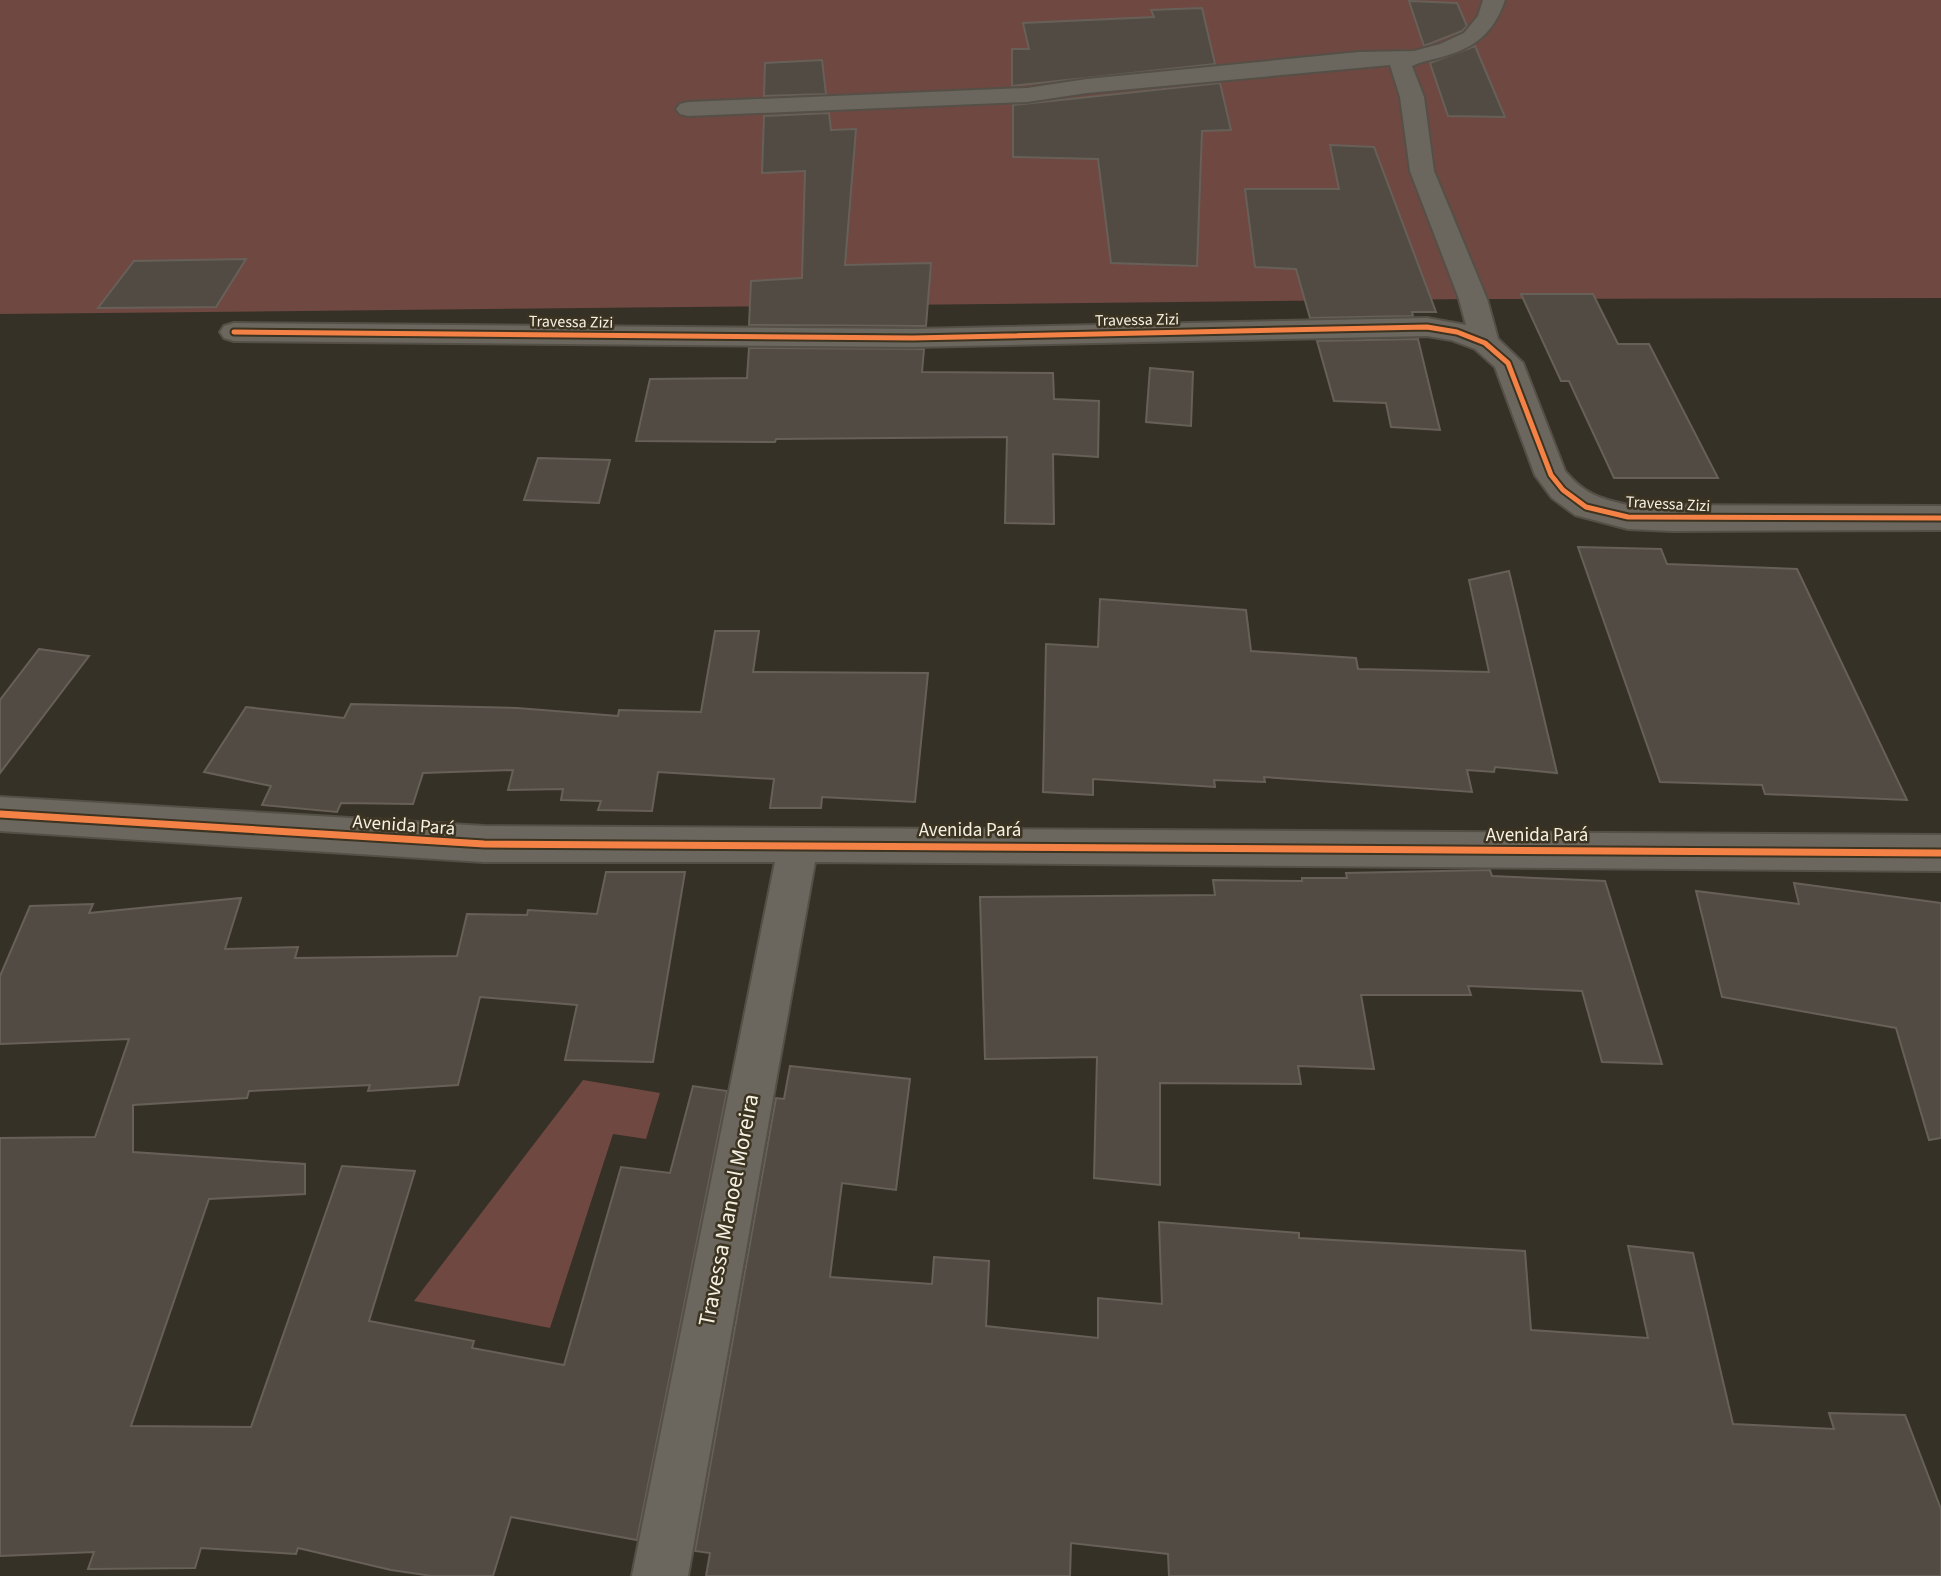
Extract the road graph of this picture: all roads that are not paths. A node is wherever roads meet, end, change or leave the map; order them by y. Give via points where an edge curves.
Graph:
1 (1494, 0) edge
2 (1413, 57) junction
3 (688, 109) dead end
4 (233, 332) dead end
5 (1485, 343) junction
6 (1941, 518) edge
7 (0, 814) edge
8 (798, 844) junction
9 (1941, 853) edge
10 (660, 1576) edge

1 - 2 street via 1487,21 1469,41
2 - 3 street via 1027,95
2 - 5 street via 1401,66 1412,97 1422,171 1473,299
4 - 5 street, Travessa Zizi via 913,338 1427,327
5 - 6 street, Travessa Zizi via 1508,363 1551,475 1586,507 1628,517 1673,519
7 - 8 street, Avenida Pará via 484,844
8 - 9 street, Avenida Pará
8 - 10 street, Travessa Manoel Moreira

